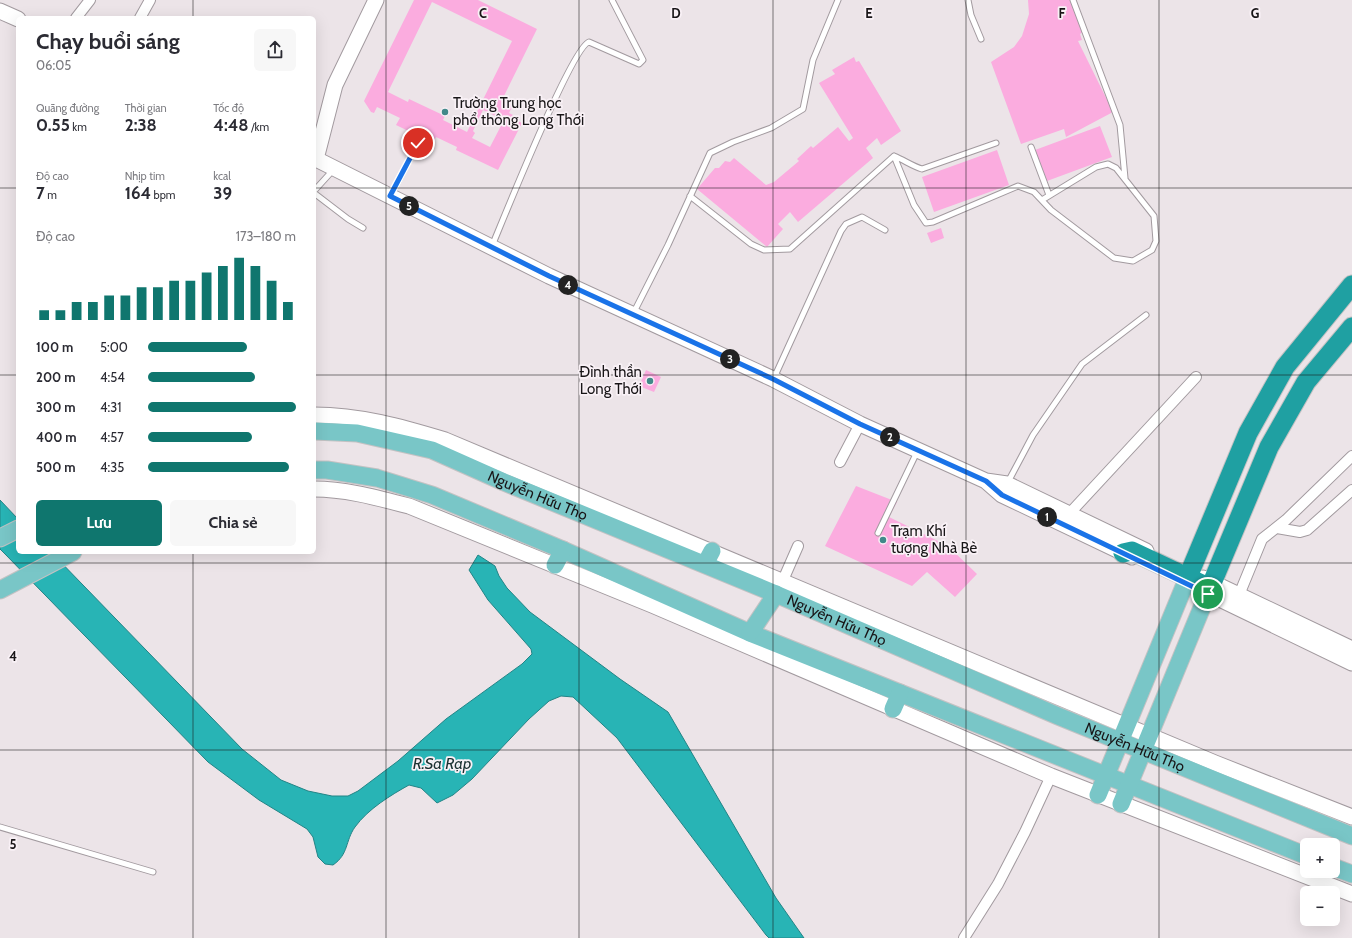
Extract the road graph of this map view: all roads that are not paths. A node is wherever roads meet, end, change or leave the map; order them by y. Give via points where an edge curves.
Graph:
1 (90, 0) edge
2 (150, 0) edge
3 (376, 0) edge
4 (612, 0) edge
5 (838, 0) edge
6 (968, 0) edge
7 (1073, 0) edge
8 (0, 11) edge
9 (78, 16) edge
10 (141, 16) edge
11 (16, 18) edge
12 (981, 38) dead end
13 (996, 142) dead end
14 (418, 143) dead end
15 (1031, 147) dead end
16 (316, 155) edge
17 (894, 156) junction
18 (316, 159) edge
19 (334, 168) junction
20 (1125, 179) junction
21 (316, 190) edge
22 (316, 194) edge
23 (1049, 195) junction
24 (390, 196) junction
25 (690, 196) junction
26 (1042, 200) junction
27 (363, 228) dead end
28 (885, 230) dead end
29 (492, 247) junction
30 (1352, 285) edge
31 (633, 314) junction
32 (1146, 315) dead end
33 (1352, 327) edge
34 (1196, 377) dead end
35 (773, 379) junction
36 (316, 415) edge
37 (860, 424) junction
38 (316, 431) edge
39 (918, 449) junction
40 (1352, 456) edge
41 (840, 462) dead end
42 (316, 470) edge
43 (986, 481) junction
44 (1007, 484) junction
45 (316, 489) edge
46 (1352, 490) edge
47 (1069, 514) junction
48 (1277, 528) junction
49 (16, 530) edge
50 (878, 533) dead end
51 (0, 538) edge
52 (798, 546) dead end
53 (1123, 553) joint
54 (70, 554) edge
55 (559, 558) junction
56 (709, 558) junction
57 (1187, 577) junction
58 (779, 587) junction
59 (1210, 588) junction
60 (0, 590) edge
61 (1239, 595) junction
62 (750, 633) junction
63 (1352, 649) edge
64 (1352, 663) edge
65 (900, 693) junction
66 (893, 709) junction
67 (1123, 734) junction
68 (1145, 743) junction
69 (1051, 776) junction
70 (1106, 776) junction
71 (1128, 785) junction
72 (1098, 795) junction
73 (1121, 804) junction
74 (1352, 817) edge
75 (0, 827) edge
76 (1352, 836) edge
77 (1300, 853) edge
78 (1340, 870) edge
79 (153, 872) dead end
80 (1352, 874) edge
81 (1352, 894) edge
82 (964, 938) edge

1 - 9 street
2 - 10 street
3 - 16 main road via 336,85
4 - 29 lane via 644,60 639,64 588,42 583,46 554,102
5 - 25 lane via 813,60 803,109 771,128 710,153
6 - 12 lane via 971,15
7 - 20 lane via 1120,125
8 - 11 main road
13 - 17 lane via 922,169
14 - 24 lane
15 - 23 lane
17 - 25 lane via 790,249 764,250 751,244
17 - 26 lane via 914,205 926,223 1018,186 1034,192
18 - 19 main road
19 - 21 lane
19 - 24 main road
20 - 23 lane via 1116,168 1108,164 1096,167
20 - 26 lane via 1154,216 1156,241 1152,250 1133,261 1114,258 1051,210
22 - 27 lane
23 - 26 lane
24 - 29 main road
25 - 31 lane
28 - 35 lane via 862,217 846,224
29 - 31 main road
30 - 57 highway via 1281,374 1248,433
31 - 35 main road
32 - 44 lane via 1082,364 1033,435
33 - 59 highway via 1306,382 1269,447
34 - 47 street
35 - 37 main road
36 - 56 main road, Nguyễn Hữu Thọ via 362,418 400,426 445,440
37 - 39 main road
37 - 41 street
38 - 56 main road, Nguyễn Hữu Thọ via 357,433 432,450 504,482
39 - 43 main road
39 - 50 lane
40 - 48 street
42 - 55 main road via 377,478 426,493
43 - 44 main road
43 - 53 main road via 1002,495
44 - 47 main road
45 - 55 main road via 367,495 409,506
46 - 48 street via 1308,530 1300,532
47 - 57 main road
48 - 61 street via 1269,532 1259,544
49 - 51 main road
52 - 58 street
53 - 57 highway via 1132,551
54 - 60 main road
55 - 62 main road
55 - 66 main road
56 - 58 main road, Nguyễn Hữu Thọ
57 - 59 highway
57 - 67 main road
58 - 62 main road
58 - 67 main road, Nguyễn Hữu Thọ
59 - 61 main road
59 - 64 main road
59 - 68 main road
61 - 63 main road
62 - 65 main road
65 - 66 main road
65 - 70 main road
66 - 69 main road
67 - 68 main road, Nguyễn Hữu Thọ
67 - 70 main road
68 - 71 main road
68 - 74 main road, Nguyễn Hữu Thọ
68 - 76 main road, Nguyễn Hữu Thọ
69 - 72 main road
69 - 82 street via 1026,832 998,884
70 - 71 main road
70 - 72 main road
71 - 73 main road
71 - 77 main road
72 - 73 main road
73 - 81 main road
75 - 79 lane
78 - 80 main road

